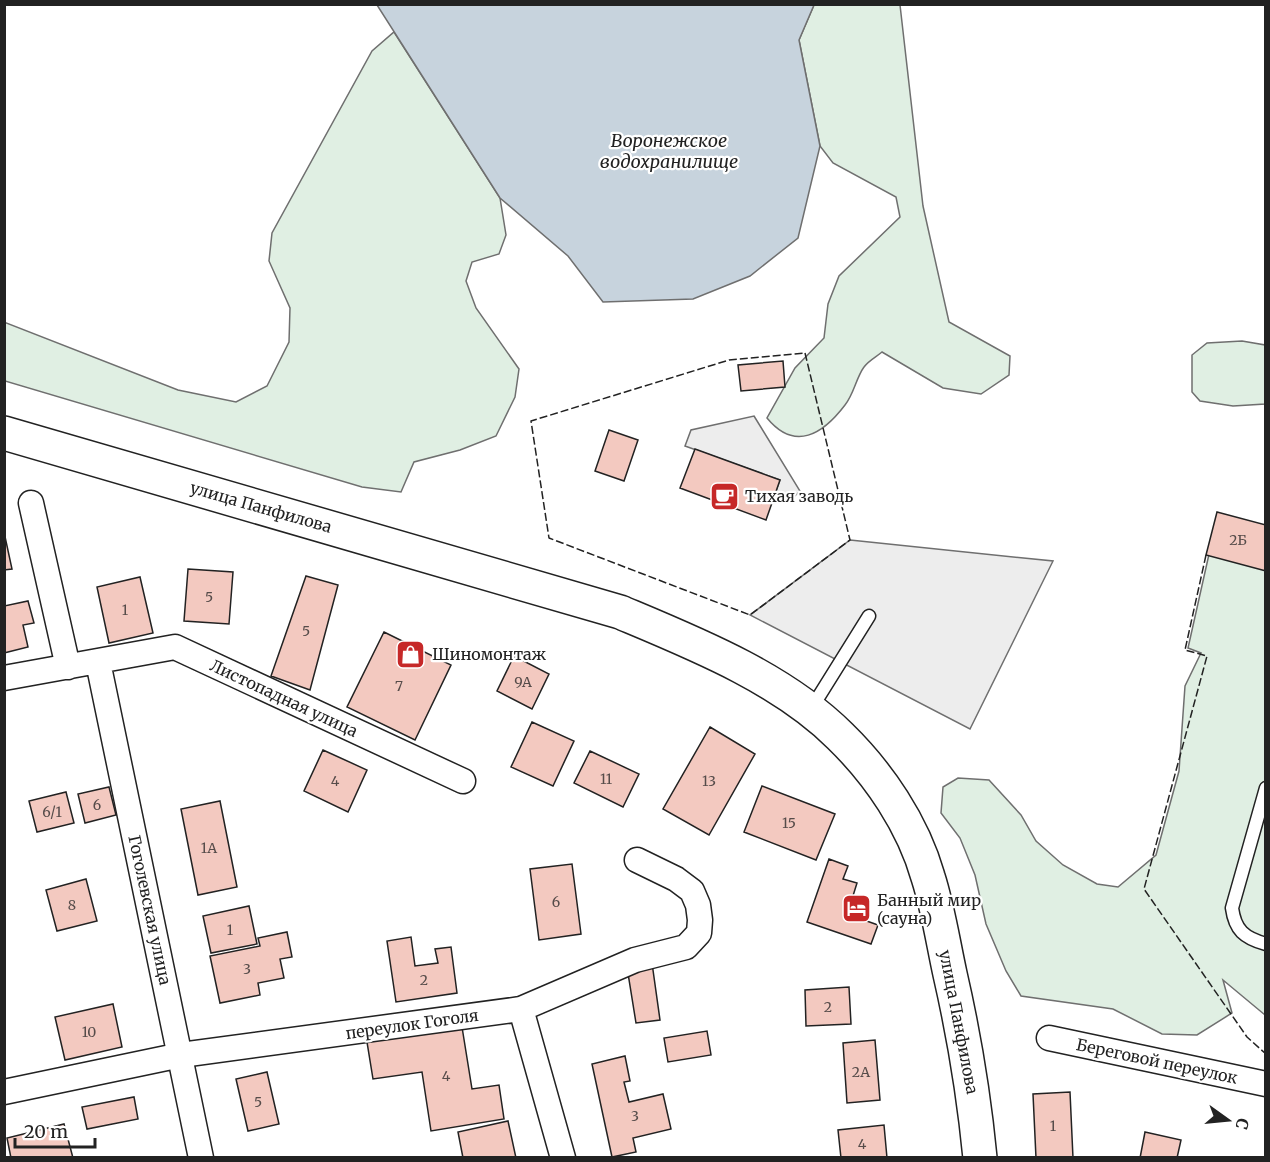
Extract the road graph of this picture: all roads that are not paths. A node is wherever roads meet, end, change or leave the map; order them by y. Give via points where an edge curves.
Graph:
1 (4, 432) edge
2 (30, 502) dead end
3 (869, 616) dead end
4 (98, 662) junction
5 (68, 667) junction
6 (4, 678) edge
7 (810, 710) junction
8 (463, 781) dead end
9 (1266, 788) edge
10 (637, 860) dead end
11 (1266, 944) edge
12 (521, 1009) junction
13 (1049, 1038) dead end
14 (181, 1055) junction
15 (1266, 1084) edge
16 (4, 1092) edge
17 (201, 1158) edge
18 (563, 1158) edge
19 (980, 1158) edge

1 - 7 main road, улица Панфилова via 620,612 698,644 782,690
2 - 5 street
3 - 7 lane
4 - 5 street, Листопадная улица
4 - 8 street, Листопадная улица via 175,647
4 - 14 street, Гоголевская улица
5 - 6 street, Листопадная улица
7 - 19 main road, улица Панфилова via 840,735 881,782 906,824 928,875 957,1005 976,1110
9 - 11 lane via 1232,908 1234,924 1241,934
10 - 12 street, переулок Гоголя via 692,891 698,905 699,933 686,947 635,960
12 - 14 street, переулок Гоголя
12 - 18 street
13 - 15 street, Береговой переулок
14 - 16 street, переулок Гоголя
14 - 17 street, Гоголевская улица

